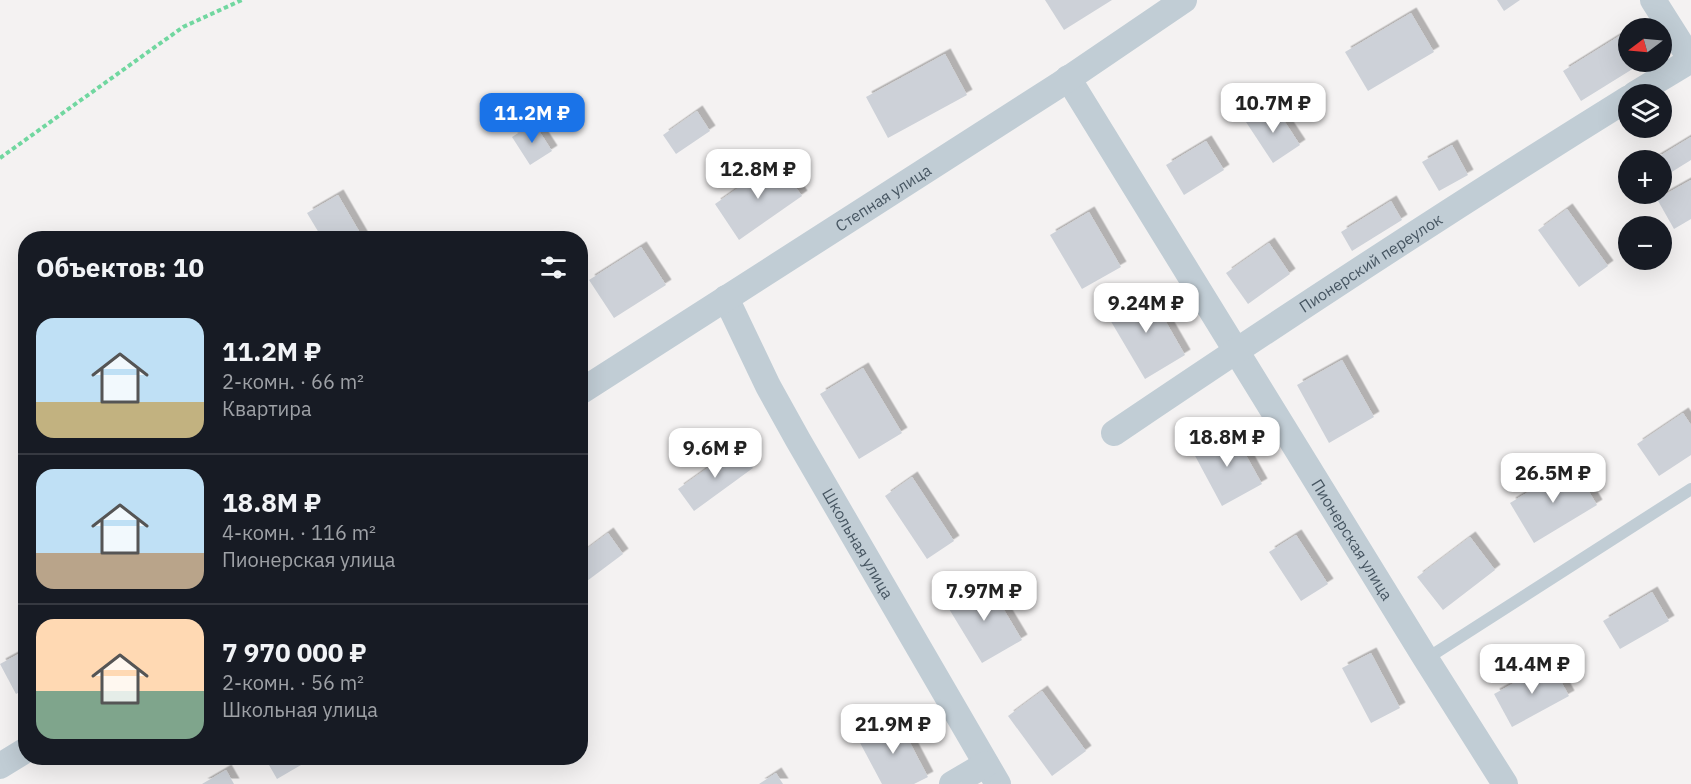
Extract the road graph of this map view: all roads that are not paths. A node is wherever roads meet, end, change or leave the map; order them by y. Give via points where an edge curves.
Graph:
1 (1184, 0) edge
2 (1653, 0) edge
3 (1691, 60) edge
4 (1068, 78) junction
5 (1651, 84) edge
6 (1618, 105) edge
7 (726, 298) junction
8 (1236, 350) junction
9 (588, 387) edge
10 (1114, 433) dead end
11 (1691, 489) edge
12 (1426, 659) junction
13 (18, 755) edge
14 (0, 766) edge
15 (992, 774) edge
16 (952, 784) edge
17 (1505, 784) edge

1 - 4 street, Степная улица
2 - 3 street
3 - 5 street
4 - 7 street, Степная улица
4 - 8 street, Пионерская улица
6 - 8 street, Пионерский переулок
7 - 9 street, Степная улица
7 - 15 street, Школьная улица via 798,440
8 - 10 street, Пионерский переулок
8 - 12 street, Пионерская улица
11 - 12 lane
12 - 17 street, Пионерская улица
13 - 14 street
15 - 16 street

